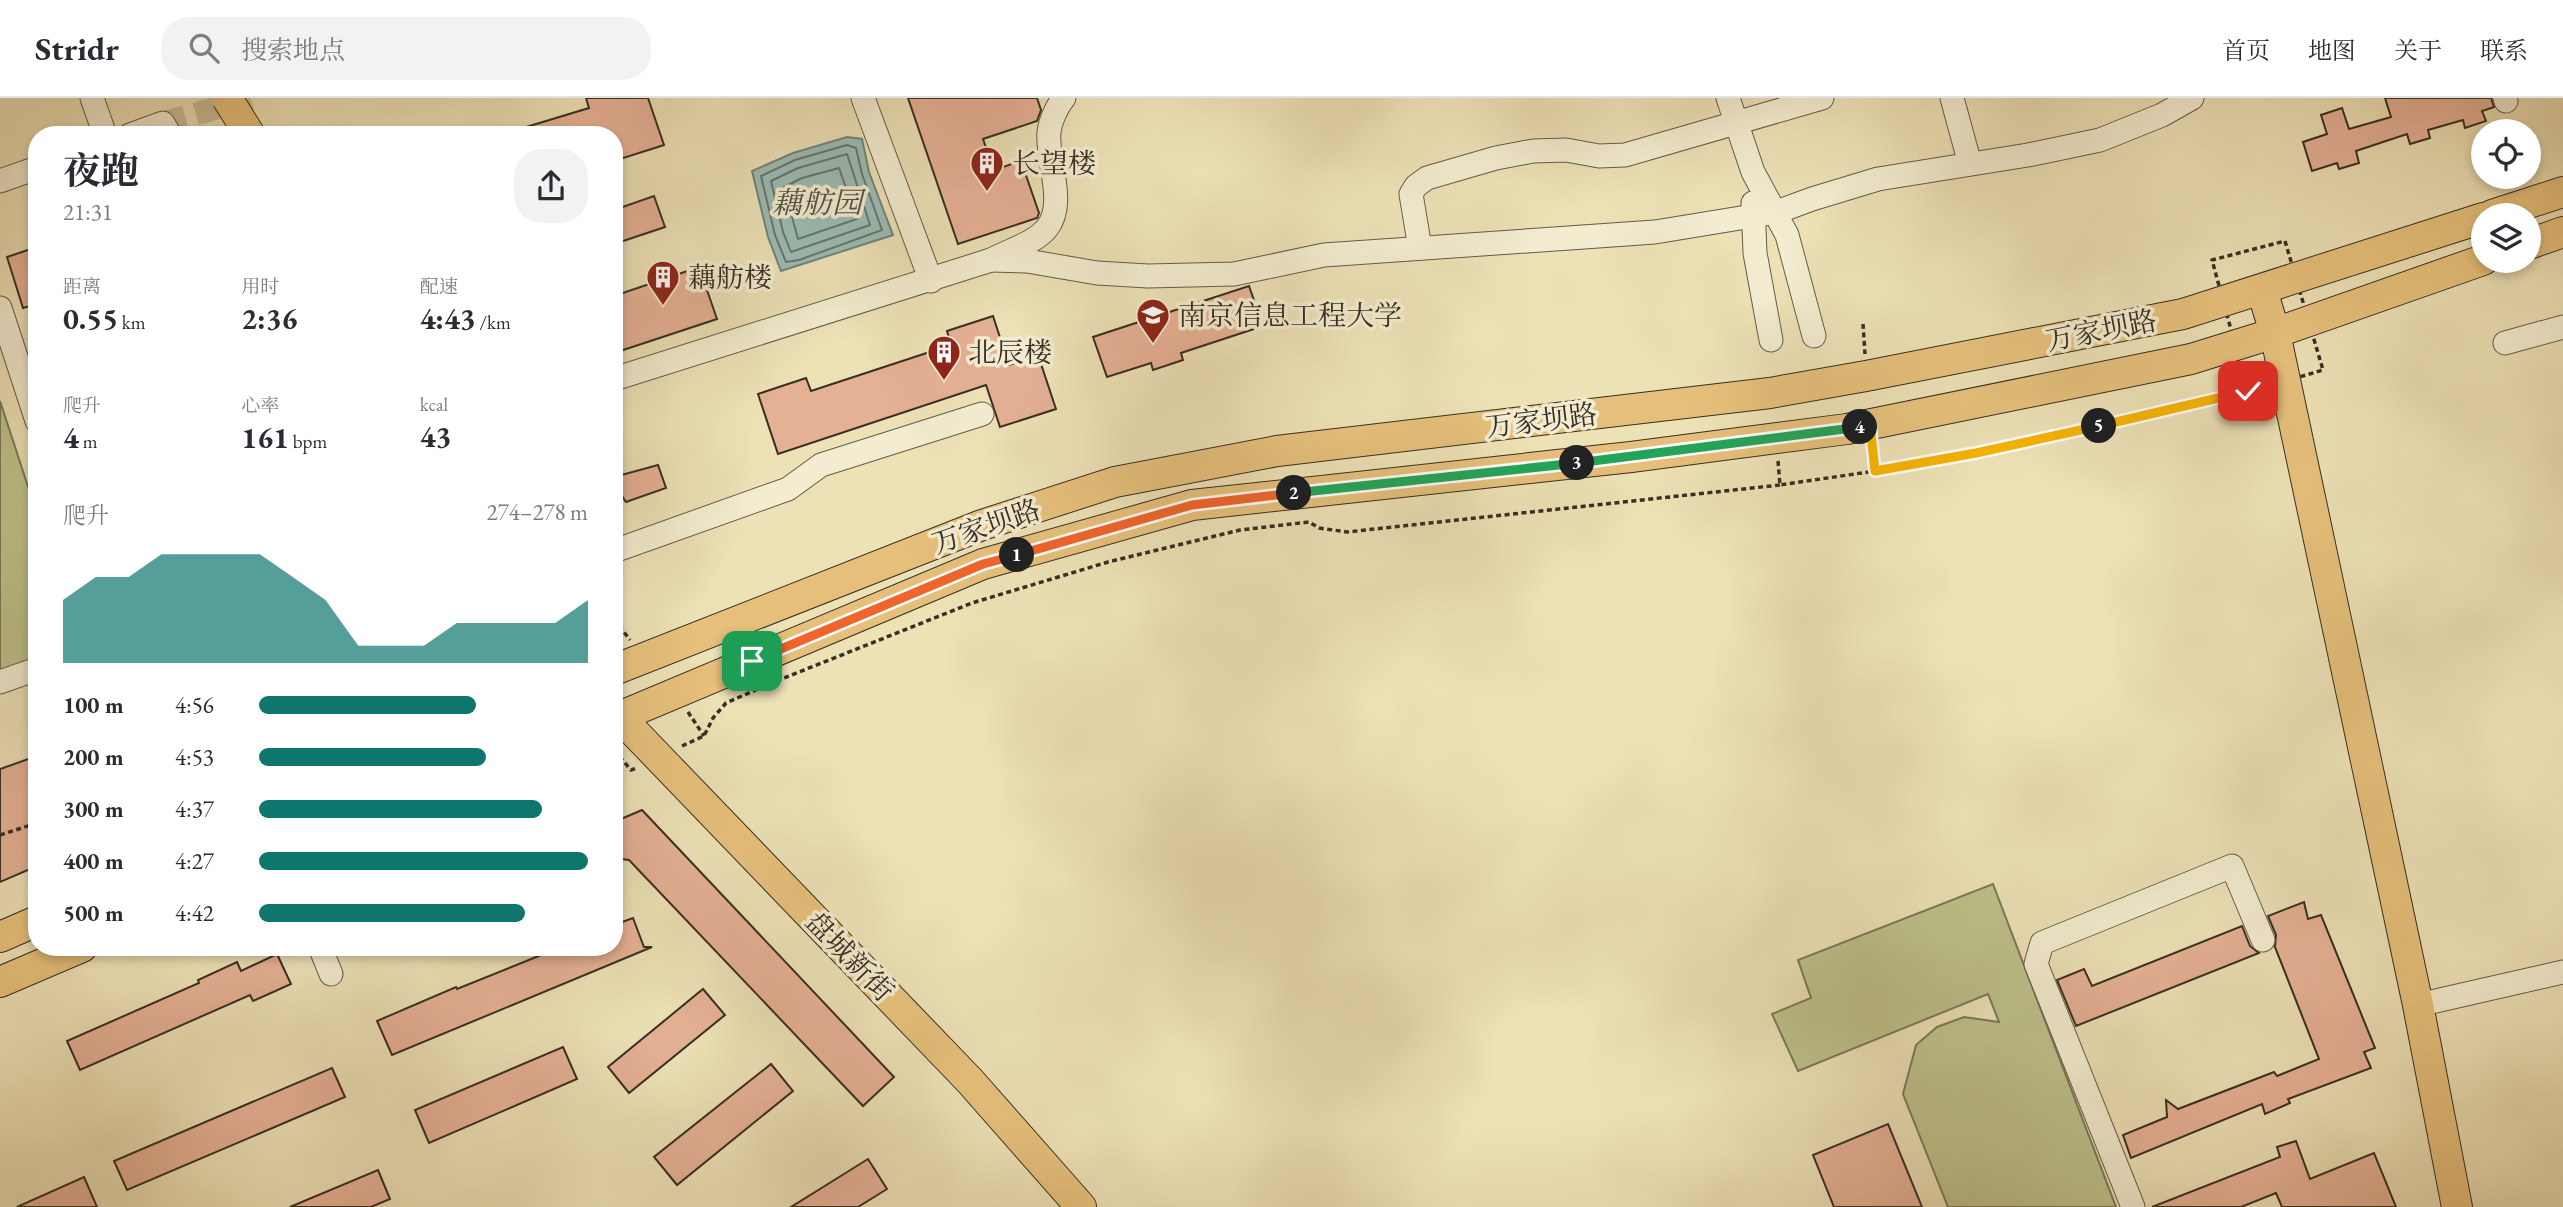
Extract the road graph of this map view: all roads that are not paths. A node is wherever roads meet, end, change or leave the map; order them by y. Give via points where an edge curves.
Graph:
1 (92, 98) edge
2 (227, 98) edge
3 (863, 98) edge
4 (1064, 98) edge
5 (1728, 98) edge
6 (1822, 98) edge
7 (1952, 98) edge
8 (2192, 98) edge
9 (1737, 124) junction
10 (102, 126) edge
11 (244, 126) edge
12 (1970, 164) junction
13 (28, 171) edge
14 (1752, 172) junction
15 (0, 181) edge
16 (2563, 192) edge
17 (2529, 203) edge
18 (1777, 212) junction
19 (1754, 217) junction
20 (2471, 222) edge
21 (2563, 232) edge
22 (2541, 240) edge
23 (1420, 248) junction
24 (991, 260) junction
25 (2471, 264) edge
26 (931, 281) junction
27 (2262, 290) junction
28 (0, 307) edge
29 (2563, 327) edge
30 (2275, 333) junction
31 (1814, 336) dead end
32 (1771, 340) dead end
33 (2505, 343) dead end
34 (623, 377) edge
35 (28, 393) edge
36 (982, 414) dead end
37 (623, 548) edge
38 (623, 666) edge
39 (28, 673) edge
40 (0, 682) edge
41 (623, 712) edge
42 (623, 722) edge
43 (28, 925) edge
44 (0, 937) edge
45 (2263, 940) dead end
46 (61, 956) edge
47 (324, 956) edge
48 (2563, 972) edge
49 (331, 974) dead end
50 (0, 982) edge
51 (2418, 1005) junction
52 (1081, 1207) edge
53 (2133, 1207) edge
54 (2457, 1207) edge

1 - 10 street
2 - 11 main road, bridge
3 - 26 street
4 - 24 street via 1049,132 1055,204 1052,219 1045,230
5 - 9 street
6 - 9 street
7 - 12 street
8 - 12 street via 2100,140
9 - 14 street
9 - 23 street via 1625,155 1533,151 1427,178 1411,194
12 - 18 street via 1878,179
13 - 15 street
14 - 18 street
14 - 19 street
16 - 17 main road
18 - 19 street
18 - 31 street
19 - 23 street via 1655,232
19 - 32 street via 1755,253
20 - 27 main road, 万家坝路
21 - 22 main road
23 - 24 street via 1324,255 1234,274 1097,274 1027,261
24 - 26 street
25 - 30 main road, 万家坝路
26 - 34 street
27 - 30 main road
27 - 38 main road, 万家坝路 via 2183,314 1770,393 1276,451 1115,482 982,525
28 - 35 street
29 - 33 street
30 - 41 main road, 万家坝路 via 2191,359 1870,425 1631,457 1192,505 983,564
30 - 51 main road
36 - 37 street via 821,465 788,489
39 - 40 street
42 - 52 main road, 盘城新街 via 970,1081
43 - 44 main road
45 - 53 street via 2232,866 2042,943 2036,964
46 - 50 main road
47 - 49 street
48 - 51 street
51 - 54 main road

